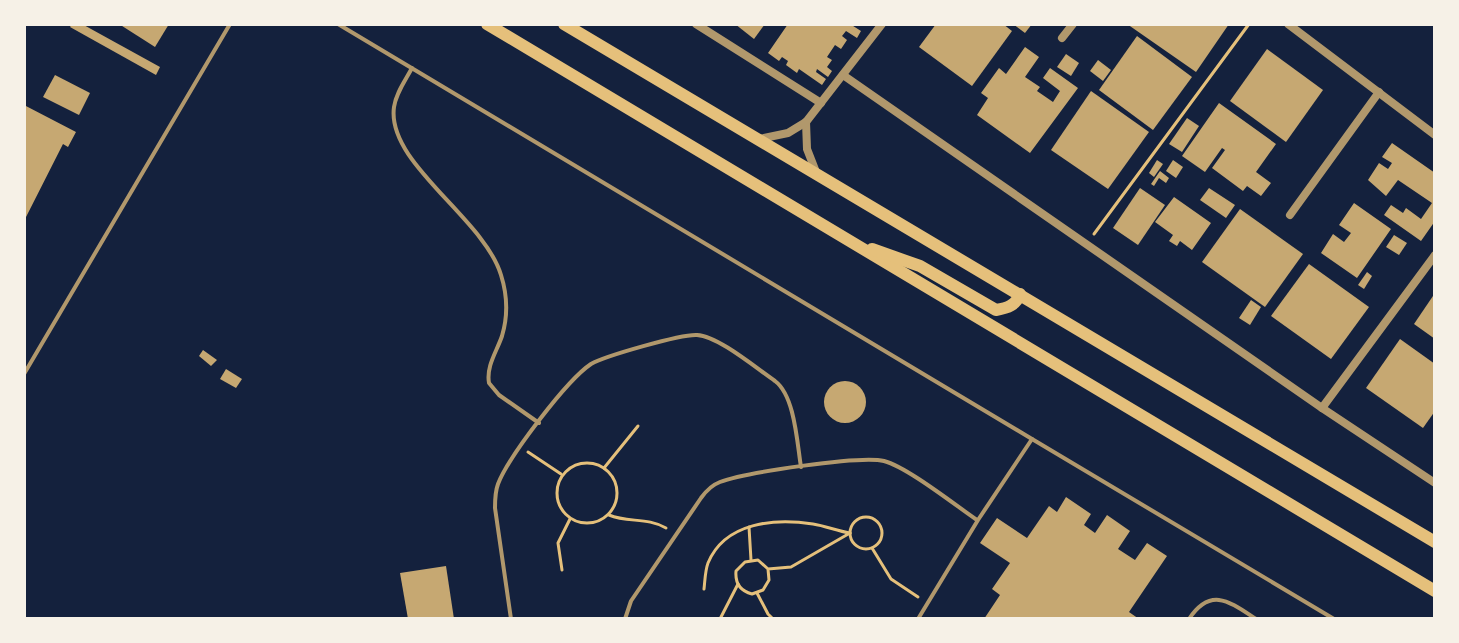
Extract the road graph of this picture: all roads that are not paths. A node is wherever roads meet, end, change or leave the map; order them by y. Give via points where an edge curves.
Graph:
1 (230, 24) edge
2 (338, 24) edge
3 (487, 24) edge
4 (564, 24) edge
5 (696, 24) edge
6 (882, 24) edge
7 (1073, 24) edge
8 (1288, 24) edge
9 (1062, 38) dead end
10 (412, 68) junction
11 (843, 75) junction
12 (1379, 92) junction
13 (821, 103) junction
14 (806, 122) junction
15 (1435, 135) edge
16 (758, 139) junction
17 (818, 174) junction
18 (1290, 215) dead end
19 (858, 245) junction
20 (1435, 255) edge
21 (1020, 294) junction
22 (24, 374) edge
23 (1322, 408) junction
24 (539, 423) junction
25 (1032, 439) junction
26 (801, 467) junction
27 (1435, 483) edge
28 (978, 520) junction
29 (1435, 542) edge
30 (1435, 591) edge
31 (511, 619) edge
32 (625, 619) edge
33 (918, 619) edge
34 (1189, 619) edge
35 (1256, 619) edge
36 (1334, 619) edge

1 - 22 lane
2 - 10 lane
3 - 19 main road
4 - 16 main road
5 - 13 street
6 - 11 street
7 - 9 street
8 - 12 street
10 - 24 lane via 393,109 398,139 494,257 506,303 489,383
10 - 25 lane
11 - 13 street
11 - 23 street
12 - 15 street
12 - 18 street
13 - 14 street
14 - 16 street
14 - 17 street via 807,149
16 - 17 main road
17 - 21 main road
19 - 21 main road via 920,266 996,310 1008,308
19 - 30 main road
20 - 23 street
21 - 29 main road
23 - 27 street
24 - 26 lane via 593,363 699,335 784,390
24 - 31 lane via 499,480 494,498
25 - 28 lane
25 - 36 lane
26 - 28 lane via 884,461
26 - 32 lane via 714,485 631,601
28 - 33 lane
34 - 35 lane via 1214,599

